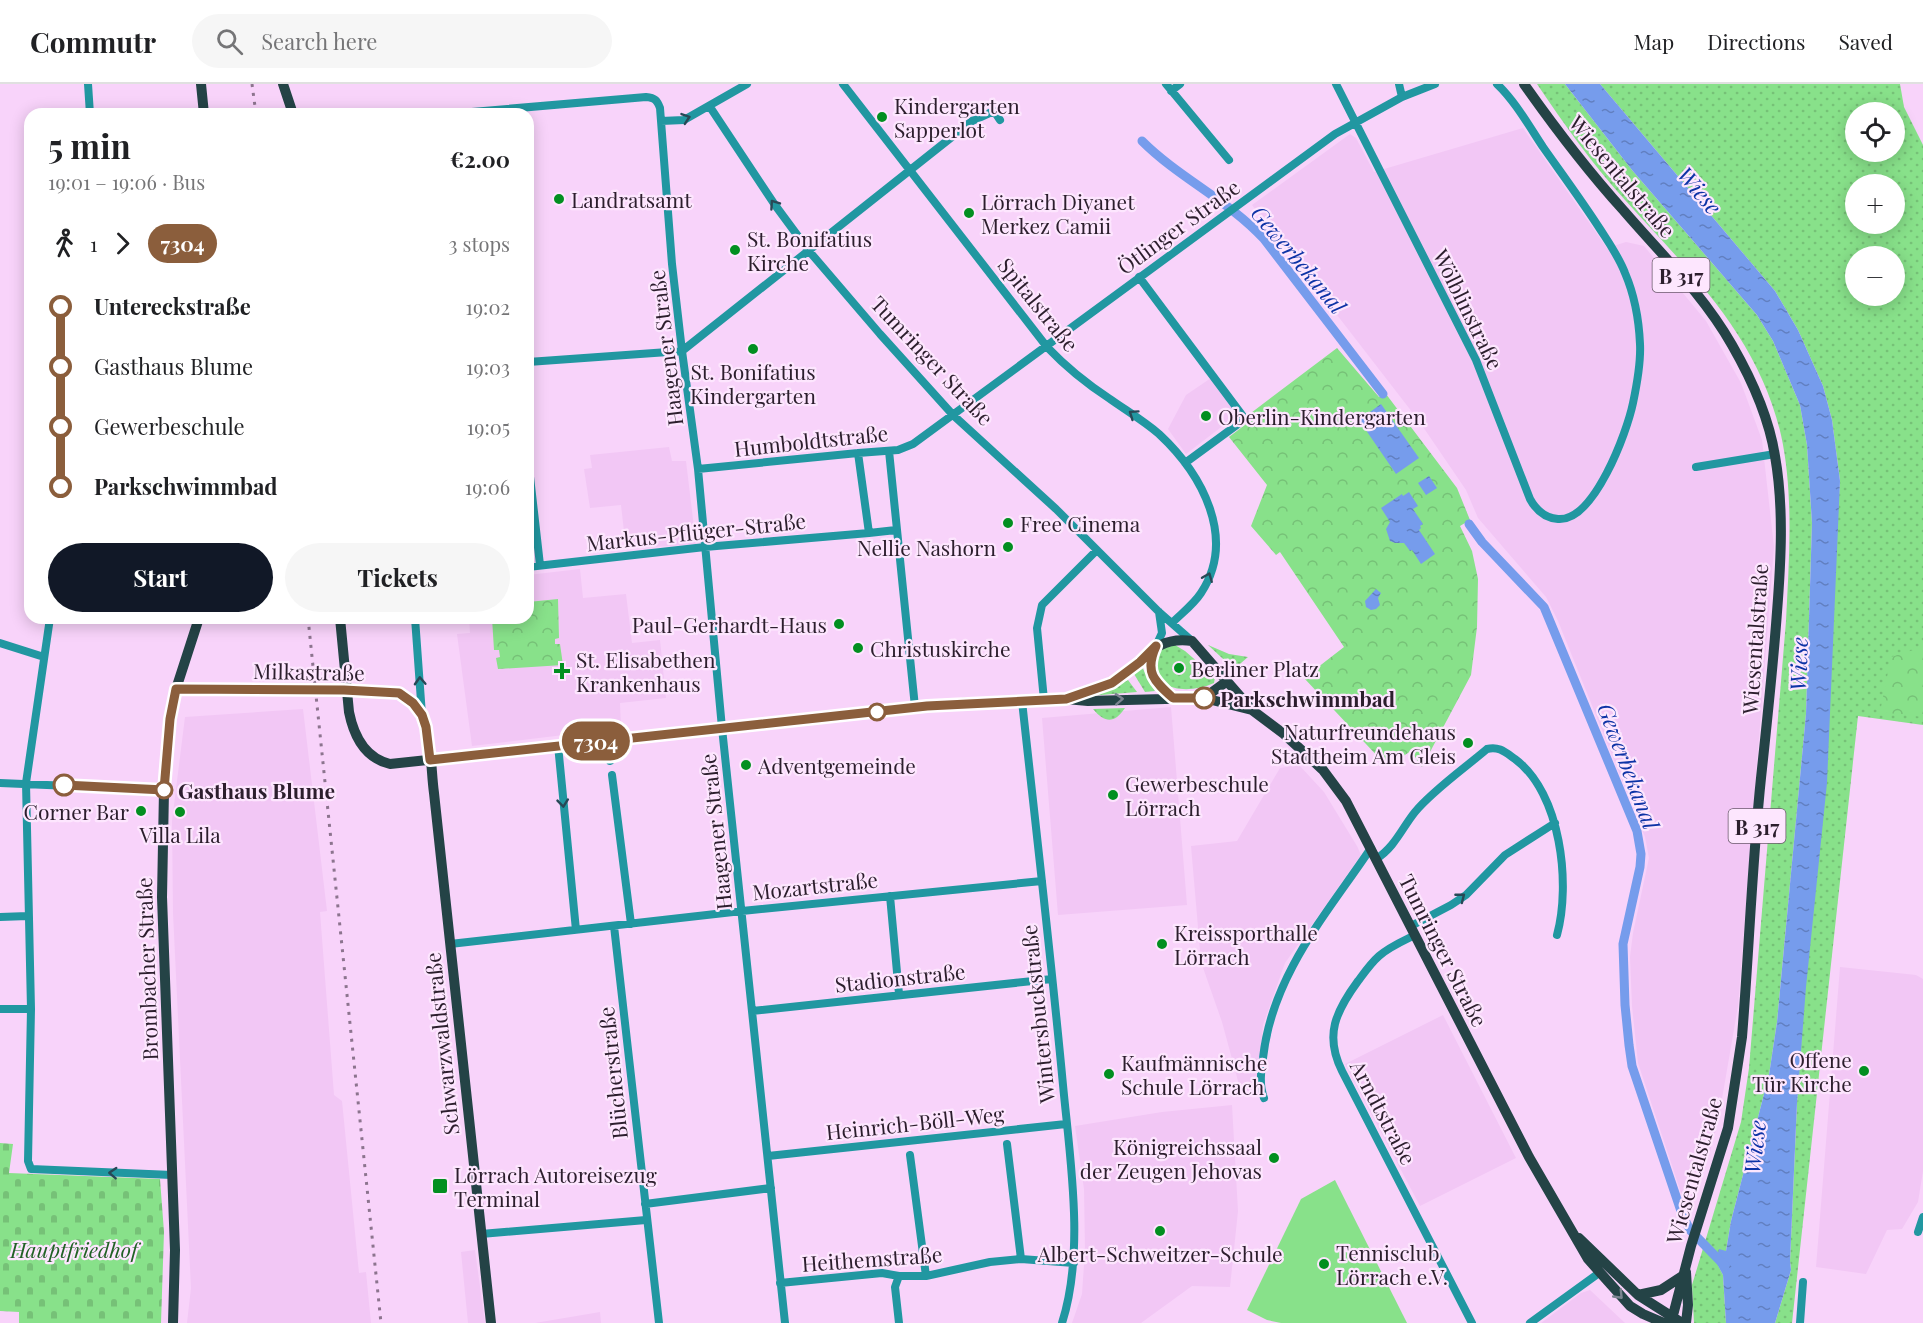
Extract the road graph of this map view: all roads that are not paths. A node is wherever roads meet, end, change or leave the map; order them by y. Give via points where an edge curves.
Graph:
1 (88, 84) edge
2 (201, 84) edge
3 (283, 84) edge
4 (747, 84) edge
5 (843, 84) edge
6 (1180, 84) edge
7 (1336, 84) edge
8 (1399, 84) edge
9 (1435, 84) edge
10 (1497, 84) edge
11 (1524, 84) edge
12 (1169, 87) edge
13 (1402, 97) junction
14 (710, 107) junction
15 (90, 108) edge
16 (203, 108) edge
17 (291, 108) edge
18 (518, 108) edge
19 (1000, 120) dead end
20 (661, 121) junction
21 (1355, 122) junction
22 (1229, 160) dead end
23 (911, 170) junction
24 (809, 251) junction
25 (1140, 277) junction
26 (1047, 346) junction
27 (682, 351) junction
28 (534, 362) edge
29 (953, 415) junction
30 (889, 451) junction
31 (858, 453) junction
32 (1775, 454) junction
33 (1185, 463) junction
34 (1696, 467) dead end
35 (698, 469) junction
36 (534, 512) edge
37 (896, 530) junction
38 (869, 533) junction
39 (705, 547) junction
40 (1097, 550) junction
41 (540, 565) junction
42 (534, 566) edge
43 (1159, 612) junction
44 (1172, 623) junction
45 (49, 624) edge
46 (197, 624) edge
47 (341, 624) edge
48 (416, 624) edge
49 (1192, 641) junction
50 (0, 643) edge
51 (1156, 646) junction
52 (44, 657) junction
53 (1226, 682) junction
54 (176, 689) junction
55 (1173, 698) junction
56 (1204, 698) junction
57 (1066, 699) junction
58 (1044, 700) junction
59 (1022, 701) junction
60 (915, 707) junction
61 (1252, 710) junction
62 (422, 715) junction
63 (722, 728) junction
64 (607, 740) junction
65 (558, 745) junction
66 (430, 760) junction
67 (610, 761) dead end
68 (612, 775) dead end
69 (0, 783) edge
70 (26, 783) junction
71 (164, 790) junction
72 (1555, 824) junction
73 (1374, 854) junction
74 (1042, 881) junction
75 (890, 896) junction
76 (742, 911) junction
77 (28, 916) junction
78 (0, 917) edge
79 (631, 924) junction
80 (614, 926) junction
81 (576, 930) junction
82 (1413, 930) junction
83 (1557, 935) dead end
84 (450, 944) junction
85 (1052, 979) junction
86 (899, 994) junction
87 (0, 1009) edge
88 (31, 1009) junction
89 (752, 1011) junction
90 (1264, 1098) dead end
91 (1066, 1124) junction
92 (1007, 1144) dead end
93 (910, 1155) dead end
94 (768, 1156) junction
95 (172, 1175) junction
96 (771, 1188) junction
97 (645, 1204) junction
98 (1923, 1217) edge
99 (646, 1220) junction
100 (1918, 1232) dead end
101 (481, 1234) junction
102 (1021, 1259) junction
103 (1074, 1263) junction
104 (1604, 1270) junction
105 (1685, 1272) junction
106 (899, 1276) junction
107 (926, 1276) junction
108 (1803, 1282) dead end
109 (780, 1283) junction
110 (1638, 1295) junction
111 (1646, 1319) edge
112 (1669, 1321) edge
113 (173, 1323) edge
114 (491, 1323) edge
115 (659, 1323) edge
116 (785, 1323) edge
117 (899, 1323) edge
118 (1062, 1323) edge
119 (1472, 1323) edge
120 (1530, 1323) edge
121 (1684, 1323) edge
122 (1800, 1323) edge

1 - 15 street
2 - 16 main road
3 - 17 main road
4 - 14 street
5 - 23 street, Spitalstraße
6 - 12 street
7 - 21 street, Wölblinstraße
8 - 13 street
9 - 13 street, Ötlinger Straße
10 - 21 street, Wölblinstraße via 1614,252 1625,272 1635,308 1640,344 1633,404 1604,477 1581,510 1570,518 1541,513 1530,499 1476,360
11 - 32 main road, Wiesentalstraße / B 317 via 1602,186 1717,320 1753,388
12 - 22 street
13 - 21 street, Ötlinger Straße
20 -> 14 street via 684,120
24 -> 14 street, Tumringer Straße
18 - 20 street via 646,97 658,102
19 - 23 street via 994,111 972,121
20 - 27 street, Haagener Straße
21 - 25 street, Ötlinger Straße
23 - 24 street
23 - 26 street, Spitalstraße
24 - 27 street
24 - 29 street, Tumringer Straße
25 - 26 street, Ötlinger Straße
25 - 33 street via 1245,419
26 - 29 street, Ötlinger Straße
33 -> 26 street, Spitalstraße via 1159,434 1070,370
27 - 28 street
27 - 35 street, Haagener Straße
29 - 30 street, Humboldtstraße via 913,444
29 - 40 street, Tumringer Straße
30 - 31 street, Humboldtstraße
30 - 37 street
31 - 35 street, Humboldtstraße
31 - 38 street
32 - 34 street
32 - 105 main road, Wiesentalstraße / B 317 via 1780,564 1742,1037 1728,1128
44 -> 33 street, Spitalstraße via 1200,595 1212,570 1217,540 1201,487
35 - 39 street, Haagener Straße
36 - 41 street
37 - 38 street, Markus-Pflüger-Straße
37 - 60 street
38 - 39 street, Markus-Pflüger-Straße
39 - 41 street, Markus-Pflüger-Straße
39 - 63 street, Haagener Straße
40 - 43 street, Tumringer Straße
40 - 58 street via 1042,605 1036,628
41 - 42 street, Markus-Pflüger-Straße
43 - 44 street, Tumringer Straße
43 - 51 street via 1162,633
44 - 49 street, Tumringer Straße
45 - 52 street
46 - 54 main road, Brombacher Straße
47 - 66 main road via 349,712 360,743 378,760 398,764
62 -> 48 street
49 - 51 main road via 1171,640
49 - 53 main road, Tumringer Straße
50 - 52 street
51 - 55 main road via 1150,670 1158,685
51 - 57 main road via 1112,683
52 - 70 street
53 - 56 main road
53 - 61 main road, Tumringer Straße
54 - 62 main road, Milkastraße via 391,692 407,698
54 - 71 main road, Brombacher Straße
55 - 56 main road
57 -> 55 main road
56 - 61 main road, Tumringer Straße
57 - 58 main road
58 - 59 main road
59 - 60 main road
59 - 74 street, Wintersbuckstraße
60 - 63 main road
61 - 73 main road, Tumringer Straße via 1323,770 1346,801
62 - 66 main road
63 - 64 main road
63 - 76 street, Haagener Straße
64 - 65 main road
64 - 67 street
65 - 66 main road
65 -> 81 street
66 - 84 main road, Schwarzwaldstraße
68 - 79 street
69 - 70 street
70 - 71 street
70 - 77 street
71 - 95 main road, Brombacher Straße via 162,897
72 - 73 street via 1545,795 1526,767 1495,747 1487,749 1416,811 1390,849
82 -> 72 street, Arndtstraße via 1466,894 1505,855
72 - 83 street via 1564,876
73 - 82 main road, Tumringer Straße
73 - 90 street via 1289,970 1278,994 1261,1074
74 - 75 street, Mozartstraße
74 - 85 street, Wintersbuckstraße
75 - 76 street, Mozartstraße
75 - 86 street
76 - 79 street, Mozartstraße
76 - 89 street, Haagener Straße
77 - 78 street
77 - 88 street
79 - 80 street, Mozartstraße
80 - 81 street, Mozartstraße
80 - 97 street, Blücherstraße
81 - 84 street, Mozartstraße
82 - 104 main road, Tumringer Straße via 1529,1157 1572,1231
82 - 119 street, Arndtstraße via 1378,957 1348,996 1335,1022 1334,1052
84 - 101 main road, Schwarzwaldstraße
85 - 86 street, Stadionstraße
85 - 91 street, Wintersbuckstraße
86 - 89 street, Stadionstraße
87 - 88 street
95 -> 88 street via 32,1169 28,1161
89 - 94 street, Haagener Straße
91 - 94 street, Heinrich-Böll-Weg
91 - 103 street, Wintersbuckstraße
92 - 102 street
93 - 107 street
94 - 96 street, Haagener Straße
95 - 113 main road, Brombacher Straße
96 - 97 street
96 - 109 street, Haagener Straße
97 - 99 street, Blücherstraße
98 - 100 street
99 - 101 street
99 - 115 street, Blücherstraße
101 - 114 main road, Schwarzwaldstraße
102 - 103 street, Heithemstraße
102 - 107 street, Heithemstraße
103 - 118 street, Wintersbuckstraße
104 - 110 main road, Tumringer Straße
104 -> 111 main road, Tumringer Straße via 1624,1300
104 - 120 street
105 - 110 main road via 1655,1293
105 - 112 main road, B 317
105 - 121 main road, B 317 via 1688,1305
106 - 107 street, Heithemstraße
106 - 109 street, Heithemstraße via 882,1273
106 - 117 street via 895,1287
108 - 122 street
109 - 116 street, Haagener Straße
110 - 112 main road, Tumringer Straße
111 - 112 main road, Tumringer Straße
112 - 121 main road, Tumringer Straße

